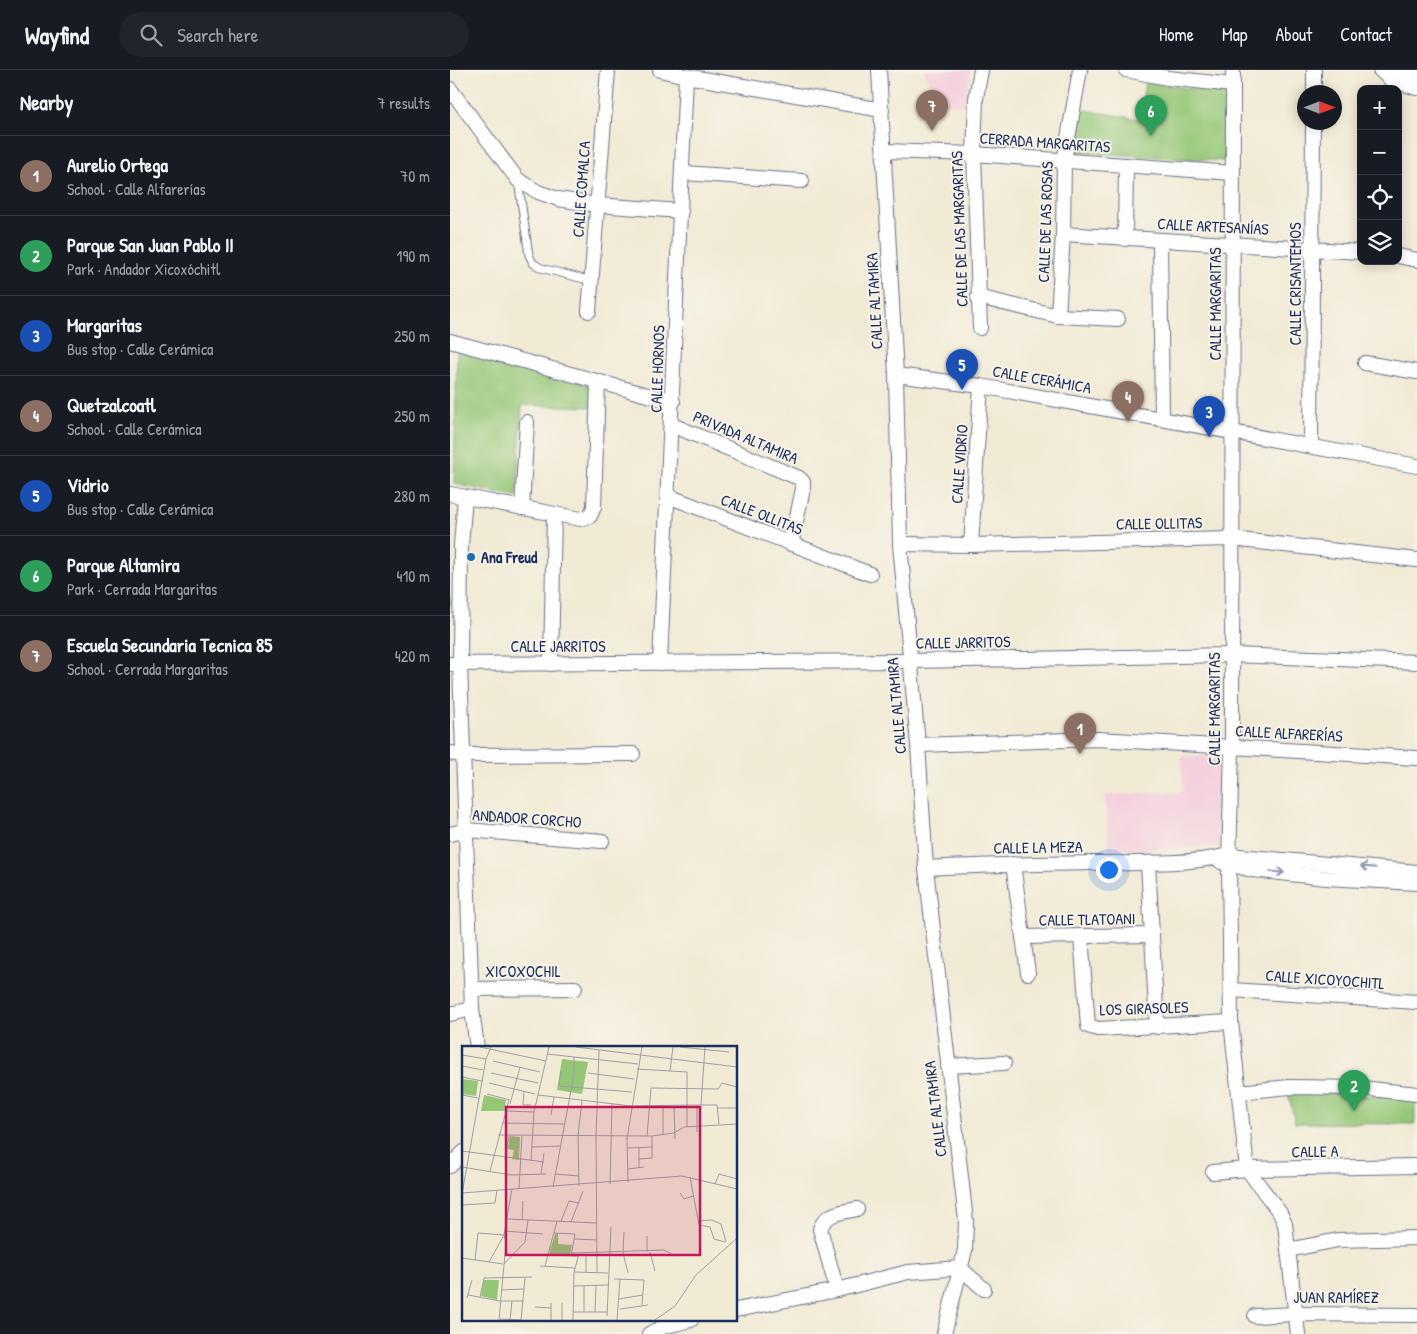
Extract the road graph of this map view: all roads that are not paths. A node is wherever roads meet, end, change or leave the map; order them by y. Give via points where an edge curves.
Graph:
1 (608, 70) edge
2 (660, 70) edge
3 (879, 70) edge
4 (981, 70) edge
5 (1080, 70) edge
6 (1126, 70) edge
7 (1234, 70) edge
8 (1314, 70) edge
9 (1380, 70) edge
10 (686, 76) junction
11 (1417, 76) edge
12 (1392, 77) edge
13 (1233, 85) junction
14 (1314, 85) edge
15 (1417, 88) edge
16 (450, 89) edge
17 (882, 110) junction
18 (1313, 130) edge
19 (885, 150) junction
20 (974, 154) junction
21 (1064, 161) junction
22 (1126, 165) junction
23 (682, 173) junction
24 (1233, 173) junction
25 (518, 180) junction
26 (802, 181) dead end
27 (597, 204) junction
28 (681, 210) junction
29 (1063, 234) junction
30 (1125, 239) junction
31 (1160, 240) junction
32 (1233, 245) junction
33 (1312, 250) junction
34 (1357, 252) edge
35 (1402, 257) edge
36 (1417, 260) edge
37 (592, 281) junction
38 (978, 297) junction
39 (589, 311) dead end
40 (1058, 316) junction
41 (1118, 319) dead end
42 (980, 328) dead end
43 (450, 341) edge
44 (1365, 362) dead end
45 (1417, 372) edge
46 (896, 375) junction
47 (598, 382) junction
48 (981, 386) junction
49 (673, 402) junction
50 (1162, 419) junction
51 (527, 422) dead end
52 (672, 425) junction
53 (1233, 432) junction
54 (1311, 446) junction
55 (1417, 466) edge
56 (450, 494) edge
57 (668, 496) junction
58 (464, 497) junction
59 (522, 508) junction
60 (554, 514) junction
61 (1232, 539) junction
62 (455, 544) edge
63 (792, 544) junction
64 (900, 544) junction
65 (971, 545) junction
66 (1417, 560) edge
67 (870, 574) dead end
68 (455, 590) edge
69 (1232, 655) junction
70 (910, 661) junction
71 (1417, 662) edge
72 (660, 663) junction
73 (455, 664) edge
74 (551, 664) junction
75 (918, 745) junction
76 (1232, 747) junction
77 (456, 754) edge
78 (633, 754) dead end
79 (1417, 758) edge
80 (467, 830) junction
81 (450, 834) edge
82 (602, 841) dead end
83 (1229, 860) junction
84 (1148, 863) junction
85 (1013, 864) junction
86 (926, 868) junction
87 (1417, 872) edge
88 (1417, 884) edge
89 (1151, 935) junction
90 (1080, 936) junction
91 (1023, 937) junction
92 (1028, 973) dead end
93 (575, 988) dead end
94 (472, 989) junction
95 (1232, 990) junction
96 (1417, 1002) edge
97 (472, 1009) junction
98 (450, 1014) edge
99 (1231, 1022) junction
100 (1157, 1027) junction
101 (478, 1046) edge
102 (1004, 1063) dead end
103 (948, 1066) junction
104 (1239, 1092) junction
105 (1417, 1094) edge
106 (462, 1154) edge
107 (450, 1166) edge
108 (1417, 1166) edge
109 (1247, 1169) junction
110 (1213, 1172) dead end
111 (857, 1209) dead end
112 (1417, 1238) edge
113 (1288, 1250) junction
114 (960, 1268) junction
115 (984, 1289) dead end
116 (837, 1290) junction
117 (738, 1310) edge
118 (1296, 1314) junction
119 (1417, 1315) edge
120 (1255, 1316) dead end
121 (687, 1322) edge
122 (672, 1330) edge
123 (649, 1334) edge
124 (944, 1334) edge
125 (1298, 1334) edge

1 - 27 street, CALLE COMALCA
2 - 10 street
3 - 17 street, CALLE ALTAMIRA
4 - 20 street, CALLE DE LAS MARGARITAS via 976,98
5 - 21 street, CALLE DE LAS ROSAS
6 - 13 street
7 - 13 street, CALLE MARGARITAS
8 - 14 street
9 - 12 street
10 - 17 street
10 - 23 street, CALLE HORNOS
11 - 12 street
12 - 15 street
13 - 24 street, CALLE MARGARITAS
16 - 25 street
17 - 19 street, CALLE ALTAMIRA
18 - 33 street, CALLE CRISANTEMOS
19 - 20 street, CERRADA MARGARITAS
19 - 46 street, CALLE ALTAMIRA
20 - 21 street, CERRADA MARGARITAS
20 - 38 street, CALLE DE LAS MARGARITAS
21 - 22 street, CERRADA MARGARITAS
21 - 29 street, CALLE DE LAS ROSAS
22 - 24 street, CERRADA MARGARITAS
22 - 30 street
23 - 26 street
23 - 28 street, CALLE HORNOS
24 - 32 street, CALLE MARGARITAS
25 - 27 street via 558,200
25 - 37 lane via 529,255 533,263
27 - 28 street
27 - 37 street, CALLE COMALCA
28 - 49 street, CALLE HORNOS
29 - 30 street, CALLE ARTESANÍAS
29 - 40 street, CALLE DE LAS ROSAS
30 - 31 street, CALLE ARTESANÍAS
31 - 32 street, CALLE ARTESANÍAS
31 - 50 street
32 - 33 street, CALLE ARTESANÍAS
32 - 53 street, CALLE MARGARITAS
33 - 34 street, CALLE ARTESANÍAS
33 - 54 street, CALLE CRISANTEMOS
35 - 36 street
37 - 39 street, CALLE COMALCA
38 - 40 street
38 - 42 street, CALLE DE LAS MARGARITAS
40 - 41 street
43 - 47 street
44 - 45 street
46 - 48 street, CALLE CERÁMICA
46 - 64 street, CALLE ALTAMIRA
47 - 49 street
47 - 60 street via 594,507 590,516 581,519
48 - 50 street, CALLE CERÁMICA
48 - 65 street, CALLE VIDRIO
49 - 52 street, CALLE HORNOS
50 - 53 street, CALLE CERÁMICA
51 - 59 street
52 - 57 street, CALLE HORNOS
52 - 63 street, PRIVADA ALTAMIRA via 799,478 803,489
53 - 54 street, CALLE CERÁMICA
53 - 61 street, CALLE MARGARITAS
54 - 55 street, CALLE CERÁMICA
56 - 58 street
57 - 63 street, CALLE OLLITAS
57 - 72 street, CALLE HORNOS
58 - 59 street
58 - 62 street
59 - 60 street
60 - 74 street
61 - 65 street, CALLE OLLITAS
61 - 66 street, CALLE OLLITAS
61 - 69 street, CALLE MARGARITAS
62 - 68 street
63 - 67 street, CALLE OLLITAS
64 - 65 street, CALLE OLLITAS
64 - 70 street, CALLE ALTAMIRA
68 - 73 street
69 - 70 street, CALLE JARRITOS
69 - 71 street, CALLE JARRITOS
69 - 76 street, CALLE MARGARITAS
70 - 72 street, CALLE JARRITOS
70 - 75 street, CALLE ALTAMIRA
72 - 74 street, CALLE JARRITOS
73 - 74 street, CALLE JARRITOS
73 - 77 street
75 - 76 street, CALLE ALFARERÍAS via 1098,739
75 - 86 street, CALLE ALTAMIRA
76 - 79 street, CALLE ALFARERÍAS
76 - 83 street, CALLE MARGARITAS
77 - 78 street
77 - 80 street
80 - 81 street, ANDADOR CORCHO
80 - 82 street, ANDADOR CORCHO
80 - 94 street
83 - 84 street, CALLE LA MEZA
87 -> 83 street, CALLE LA MEZA
83 -> 88 street, CALLE LA MEZA via 1252,870
83 - 95 street, CALLE MARGARITAS
84 - 85 street, CALLE LA MEZA
84 - 89 street
85 - 86 street, CALLE LA MEZA
85 - 91 street
86 - 103 street, CALLE ALTAMIRA
89 - 90 street, CALLE TLATOANI
89 - 100 street
90 - 91 street, CALLE TLATOANI
90 - 100 street, LOS GIRASOLES via 1088,1026 1098,1029
91 - 92 street
93 - 94 street, XICOXOCHIL
94 - 97 street
95 - 96 street, CALLE XICOYOCHITL
95 - 99 street, CALLE MARGARITAS
97 - 98 street
97 - 101 street
99 - 100 street, LOS GIRASOLES
99 - 104 street, CALLE MARGARITAS
102 - 103 street
103 - 114 street, CALLE ALTAMIRA via 966,1221 965,1250
104 - 105 street via 1289,1087 1361,1088
104 - 109 street, CALLE MARGARITAS
106 - 107 street
108 - 109 street, CALLE A
109 - 110 street, CALLE A
109 - 113 street via 1280,1213 1285,1224
111 - 116 street via 830,1215 823,1220 820,1229
112 - 113 street via 1338,1240
113 - 118 street
114 - 115 street
114 - 116 street via 908,1272
114 - 124 street, CALLE ALTAMIRA
116 - 117 street
118 - 119 street, JUAN RAMÍREZ
118 - 120 street, JUAN RAMÍREZ
118 - 125 street
121 - 122 street
122 - 123 street via 663,1327

